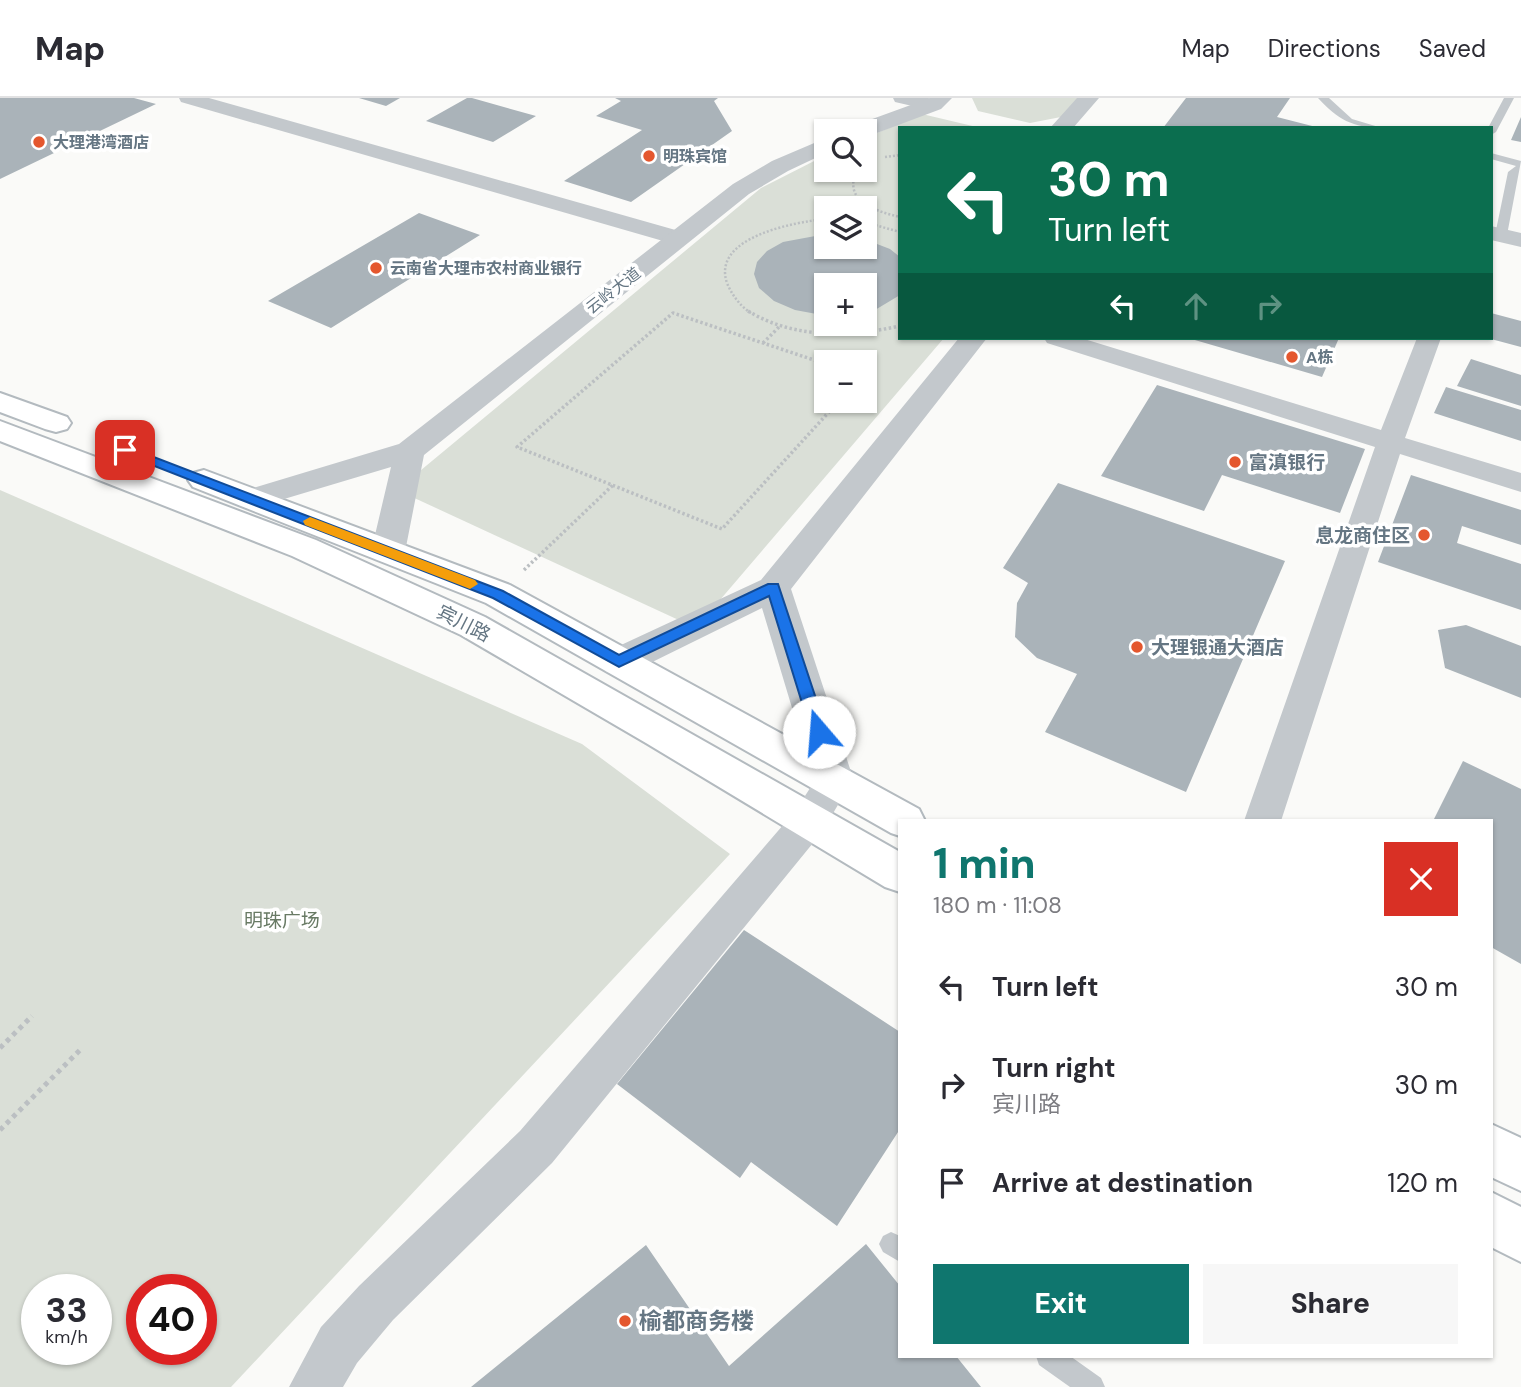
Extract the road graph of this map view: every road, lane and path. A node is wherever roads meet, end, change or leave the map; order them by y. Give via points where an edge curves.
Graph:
1 (188, 98) edge
2 (902, 98) edge
3 (1089, 98) edge
4 (1323, 98) edge
5 (215, 101) edge
6 (938, 102) edge
7 (1509, 103) edge
8 (877, 125) edge
9 (1064, 126) edge
10 (1369, 126) edge
11 (1493, 129) edge
12 (814, 151) edge
13 (1493, 157) edge
14 (1521, 165) edge
15 (852, 182) edge
16 (898, 217) edge
17 (814, 220) edge
18 (877, 226) edge
19 (898, 231) edge
20 (1504, 236) edge
21 (678, 238) junction
22 (780, 326) junction
23 (898, 326) edge
24 (971, 340) edge
25 (1071, 340) edge
26 (1428, 340) edge
27 (763, 343) junction
28 (1125, 347) edge
29 (814, 360) edge
30 (0, 402) edge
31 (828, 413) edge
32 (0, 430) edge
33 (1390, 442) junction
34 (410, 451) junction
35 (1521, 483) edge
36 (613, 485) junction
37 (251, 499) junction
38 (388, 552) junction
39 (773, 588) junction
40 (498, 594) junction
41 (619, 662) junction
42 (834, 780) junction
43 (902, 819) edge
44 (1263, 819) edge
45 (809, 821) junction
46 (898, 873) edge
47 (32, 1016) dead end
48 (0, 1048) edge
49 (80, 1050) dead end
50 (0, 1130) edge
51 (1493, 1150) edge
52 (1521, 1166) edge
53 (1493, 1219) edge
54 (1521, 1236) edge
55 (1051, 1358) edge
56 (315, 1387) edge
57 (1092, 1387) edge

1 - 5 street
2 - 6 street
3 - 9 street
4 - 10 lane via 1349,121
5 - 21 street
6 - 8 street
7 - 11 lane
12 - 21 street, 云岭大道 via 761,176
13 - 14 lane
14 - 20 lane via 1513,172
15 - 16 path via 855,196 879,212
17 - 22 path via 764,231 740,245 727,264 731,293 750,312
18 - 19 path
21 - 34 street, 云岭大道
22 - 23 path via 840,335
22 - 27 path
24 - 39 street
25 - 28 street
26 - 33 street
27 - 29 path
27 - 36 path via 673,313 517,447
28 - 33 street
30 - 37 main road, 宾川路
31 - 36 path via 722,529
32 - 45 main road, 宾川路 via 304,548 473,626
33 - 35 street
33 - 44 street
34 - 37 street
34 - 38 street
36 - 40 path
37 - 38 main road, 宾川路
38 - 40 main road, 宾川路
39 - 41 street
39 - 42 street
40 - 41 main road, 宾川路
41 - 42 main road, 宾川路
42 - 43 main road, 宾川路
42 - 45 street
45 - 46 main road, 宾川路
45 - 56 street via 536,1147 339,1345
47 - 48 path
49 - 50 path
51 - 52 main road
53 - 54 main road
55 - 57 lane

